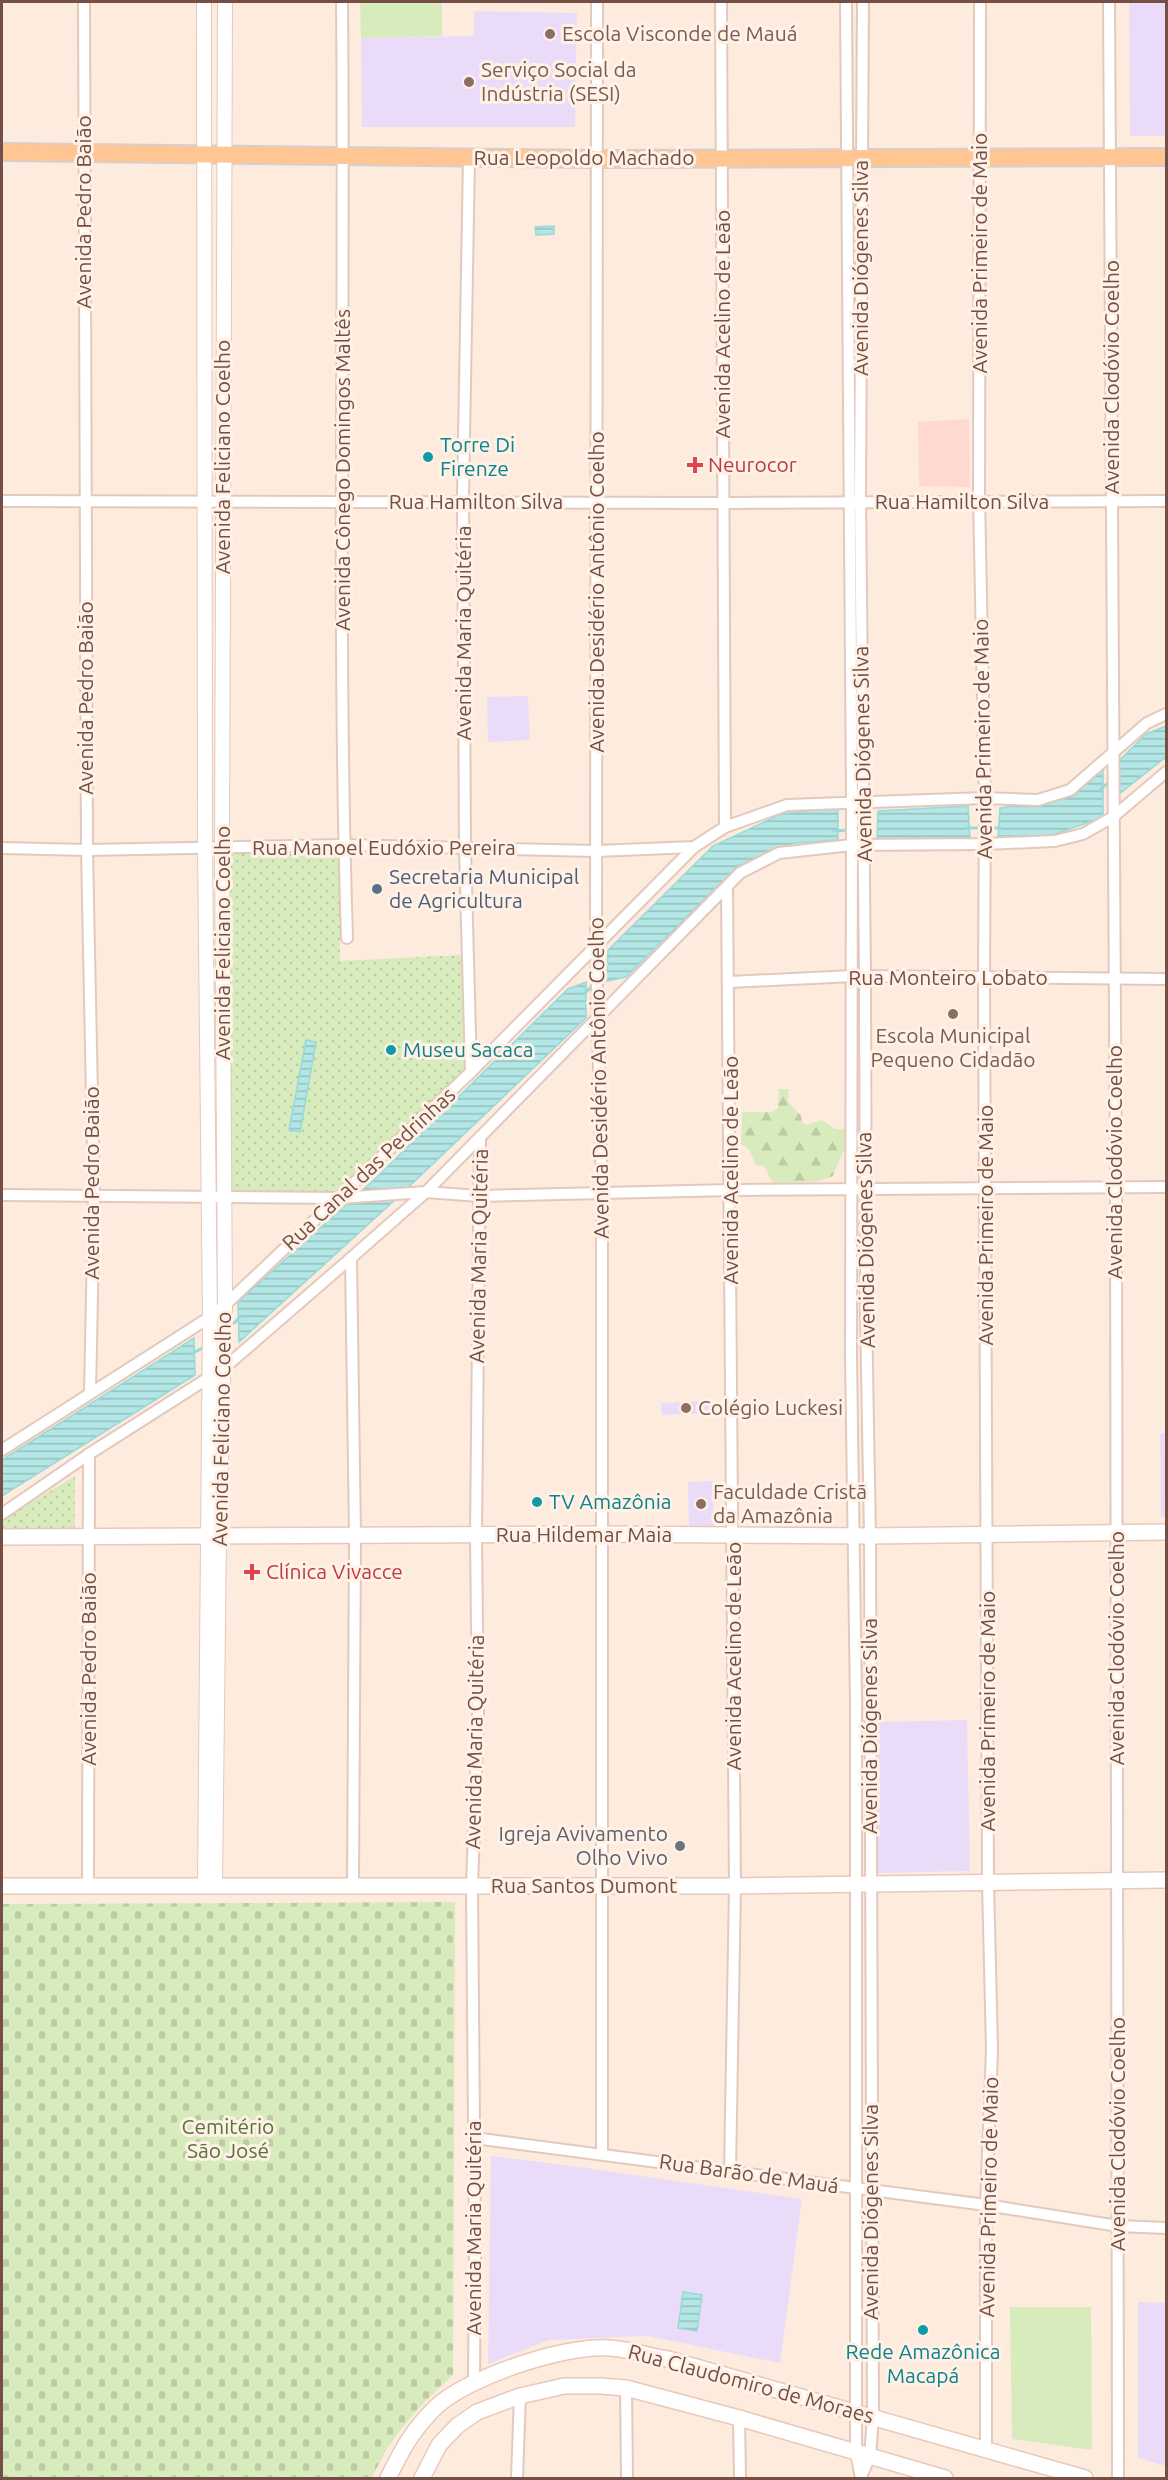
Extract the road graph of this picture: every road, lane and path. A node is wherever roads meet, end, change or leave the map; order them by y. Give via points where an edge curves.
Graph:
1 (84, 2) edge
2 (204, 2) edge
3 (225, 2) edge
4 (342, 2) edge
5 (597, 2) edge
6 (721, 2) edge
7 (846, 2) edge
8 (862, 2) edge
9 (980, 2) edge
10 (1109, 2) edge
11 (224, 47) junction
12 (204, 48) junction
13 (83, 151) junction
14 (2, 152) edge
15 (204, 153) junction
16 (224, 153) junction
17 (344, 156) junction
18 (1111, 156) junction
19 (854, 157) junction
20 (980, 157) junction
21 (1167, 157) edge
22 (469, 158) junction
23 (722, 158) junction
24 (597, 159) junction
25 (204, 326) junction
26 (223, 326) junction
27 (222, 500) junction
28 (2, 501) edge
29 (86, 501) junction
30 (205, 501) junction
31 (342, 501) junction
32 (1112, 501) junction
33 (1167, 501) edge
34 (597, 502) junction
35 (855, 502) junction
36 (980, 502) junction
37 (463, 503) junction
38 (724, 503) junction
39 (205, 667) junction
40 (223, 667) junction
41 (1167, 714) edge
42 (1112, 752) junction
43 (1167, 772) edge
44 (864, 801) junction
45 (985, 804) junction
46 (852, 807) junction
47 (1113, 813) junction
48 (725, 827) junction
49 (985, 840) junction
50 (852, 841) junction
51 (864, 841) junction
52 (344, 845) junction
53 (694, 847) junction
54 (2, 848) edge
55 (205, 848) junction
56 (222, 848) junction
57 (465, 848) junction
58 (87, 850) junction
59 (596, 851) junction
60 (727, 887) junction
61 (347, 938) dead end
62 (222, 944) junction
63 (206, 945) junction
64 (596, 945) junction
65 (852, 976) junction
66 (865, 977) junction
67 (984, 979) junction
68 (1114, 979) junction
69 (1167, 979) edge
70 (730, 982) junction
71 (598, 1016) junction
72 (471, 1072) junction
73 (480, 1137) junction
74 (1167, 1187) edge
75 (1116, 1188) junction
76 (731, 1190) junction
77 (986, 1190) junction
78 (853, 1191) junction
79 (865, 1191) junction
80 (426, 1192) junction
81 (603, 1194) junction
82 (2, 1195) edge
83 (479, 1196) junction
84 (94, 1197) junction
85 (207, 1197) junction
86 (224, 1198) junction
87 (345, 1198) junction
88 (351, 1258) junction
89 (225, 1311) junction
90 (210, 1317) junction
91 (867, 1355) junction
92 (851, 1356) junction
93 (225, 1368) junction
94 (209, 1379) junction
95 (90, 1394) junction
96 (2, 1450) edge
97 (89, 1454) junction
98 (2, 1514) edge
99 (1117, 1532) junction
100 (1167, 1532) edge
101 (603, 1534) junction
102 (988, 1534) junction
103 (476, 1535) junction
104 (89, 1536) junction
105 (213, 1536) junction
106 (355, 1536) junction
107 (733, 1536) junction
108 (854, 1536) junction
109 (870, 1536) junction
110 (2, 1537) edge
111 (856, 1703) junction
112 (870, 1704) junction
113 (1167, 1880) edge
114 (1118, 1881) junction
115 (988, 1882) junction
116 (210, 1884) junction
117 (88, 1885) junction
118 (863, 1885) junction
119 (2, 1886) edge
120 (353, 1886) junction
121 (472, 1886) junction
122 (604, 1886) junction
123 (735, 1886) junction
124 (856, 2000) junction
125 (871, 2000) junction
126 (474, 2138) junction
127 (602, 2154) junction
128 (730, 2172) junction
129 (856, 2189) junction
130 (871, 2191) junction
131 (986, 2205) junction
132 (1118, 2226) junction
133 (1167, 2228) edge
134 (474, 2384) junction
135 (626, 2388) junction
136 (520, 2396) junction
137 (477, 2412) junction
138 (856, 2412) junction
139 (873, 2417) junction
140 (739, 2418) junction
141 (986, 2449) junction
142 (863, 2455) junction
143 (388, 2478) edge
144 (422, 2478) edge
145 (517, 2478) edge
146 (627, 2478) edge
147 (740, 2478) edge
148 (861, 2478) edge
149 (945, 2478) edge
150 (1085, 2478) edge
151 (1118, 2478) edge

1 - 13 street, Avenida Pedro Baião
2 - 12 street, Avenida Feliciano Coelho
3 - 11 street, Avenida Feliciano Coelho
4 - 17 street, Avenida Cônego Domingos Maltês
5 - 24 street, Avenida Desidério Antônio Coelho
6 - 23 street, Avenida Acelino de Leão
7 - 19 street, Avenida Diógenes Silva
8 - 19 street, Avenida Diógenes Silva
9 - 20 street, Avenida Primeiro de Maio
10 - 18 street, Avenida Clodóvio Coelho
11 - 12 street
11 - 16 street, Avenida Feliciano Coelho
12 - 15 street, Avenida Feliciano Coelho
13 - 14 main road, Rua Leopoldo Machado
13 - 15 main road, Rua Leopoldo Machado
13 - 29 street, Avenida Pedro Baião
15 - 16 main road, Rua Leopoldo Machado
15 - 25 street, Avenida Feliciano Coelho
16 - 17 main road, Rua Leopoldo Machado
16 - 26 street, Avenida Feliciano Coelho
17 - 22 main road, Rua Leopoldo Machado
17 - 31 street, Avenida Cônego Domingos Maltês
18 - 20 main road, Rua Leopoldo Machado
18 - 21 main road, Rua Leopoldo Machado
18 - 32 street, Avenida Clodóvio Coelho
19 - 20 main road, Rua Leopoldo Machado
19 - 23 main road, Rua Leopoldo Machado
19 - 35 street, Avenida Diógenes Silva
19 - 35 street, Avenida Diógenes Silva
20 - 36 street, Avenida Primeiro de Maio
22 - 24 main road, Rua Leopoldo Machado
22 - 37 street, Avenida Maria Quitéria
23 - 24 main road, Rua Leopoldo Machado
23 - 38 street, Avenida Acelino de Leão
24 - 34 street, Avenida Desidério Antônio Coelho
25 - 26 street
25 - 30 street, Avenida Feliciano Coelho
26 - 27 street, Avenida Feliciano Coelho
27 - 30 street, Rua Hamilton Silva
27 - 31 street, Rua Hamilton Silva
27 - 40 street, Avenida Feliciano Coelho
28 - 29 street, Rua Hamilton Silva
29 - 30 street, Rua Hamilton Silva
29 - 58 street, Avenida Pedro Baião
30 - 39 street, Avenida Feliciano Coelho
31 - 37 street, Rua Hamilton Silva
31 - 52 street, Avenida Cônego Domingos Maltês
32 - 33 street, Rua Hamilton Silva
32 - 36 street, Rua Hamilton Silva
32 - 42 street, Avenida Clodóvio Coelho
34 - 37 street, Rua Hamilton Silva
34 - 38 street, Rua Hamilton Silva
34 - 59 street, Avenida Desidério Antônio Coelho
35 - 36 street, Rua Hamilton Silva
35 - 38 street, Rua Hamilton Silva
35 - 44 street, Avenida Diógenes Silva
35 - 46 street, Avenida Diógenes Silva
36 - 45 street, Avenida Primeiro de Maio
37 - 57 street, Avenida Maria Quitéria
38 - 48 street, Avenida Acelino de Leão
39 - 40 street
39 - 55 street, Avenida Feliciano Coelho
40 - 56 street, Avenida Feliciano Coelho
41 - 42 street, Rua Canal das Pedrinhas via 1146,723
42 - 45 street, Rua Canal das Pedrinhas via 1070,790 1038,800
42 - 47 street, Avenida Clodóvio Coelho
43 - 47 street
44 - 45 street, Rua Canal das Pedrinhas
44 - 46 street, Rua Canal das Pedrinhas
44 - 51 street, Avenida Diógenes Silva
45 - 49 street, Avenida Primeiro de Maio
46 - 48 street, Rua Canal das Pedrinhas via 787,805
46 - 50 street, Avenida Diógenes Silva
47 - 49 street via 1083,834 1055,841
47 - 68 street, Avenida Clodóvio Coelho
48 - 53 street, Rua Canal das Pedrinhas
49 - 51 street
49 - 67 street, Avenida Primeiro de Maio
50 - 51 street
50 - 60 street via 779,853 740,873
50 - 65 street, Avenida Diógenes Silva
51 - 66 street, Avenida Diógenes Silva
52 - 56 street, Rua Manoel Eudóxio Pereira
52 - 57 street, Rua Manoel Eudóxio Pereira
52 - 61 street, Avenida Cônego Domingos Maltês
53 - 59 street, Rua Manoel Eudóxio Pereira
53 - 64 street, Rua Canal das Pedrinhas
54 - 58 street, Rua Manoel Eudóxio Pereira
55 - 56 street, Rua Manoel Eudóxio Pereira
55 - 58 street, Rua Manoel Eudóxio Pereira
55 - 63 street, Avenida Feliciano Coelho
56 - 62 street, Avenida Feliciano Coelho
57 - 59 street, Rua Manoel Eudóxio Pereira
57 - 72 street, Avenida Maria Quitéria
58 - 84 street, Avenida Pedro Baião
59 - 64 street, Avenida Desidério Antônio Coelho
60 - 70 street, Avenida Acelino de Leão
60 - 71 street
62 - 63 street
62 - 86 street, Avenida Feliciano Coelho
63 - 85 street, Avenida Feliciano Coelho
64 - 71 street, Avenida Desidério Antônio Coelho
64 - 72 street, Rua Canal das Pedrinhas
65 - 66 street, Rua Monteiro Lobato
65 - 70 street, Rua Monteiro Lobato
65 - 78 street, Avenida Diógenes Silva
66 - 67 street, Rua Monteiro Lobato
66 - 79 street, Avenida Diógenes Silva
67 - 68 street, Rua Monteiro Lobato
67 - 77 street, Avenida Primeiro de Maio
68 - 69 street, Rua Monteiro Lobato
68 - 75 street, Avenida Clodóvio Coelho
70 - 76 street, Avenida Acelino de Leão
71 - 73 street
71 - 81 street, Avenida Desidério Antônio Coelho
72 - 87 street, Rua Canal das Pedrinhas
73 - 80 street
73 - 83 street, Avenida Maria Quitéria
74 - 75 street
75 - 77 street
75 - 99 street, Avenida Clodóvio Coelho
76 - 78 street
76 - 81 street
76 - 107 street, Avenida Acelino de Leão
77 - 79 street
77 - 102 street, Avenida Primeiro de Maio
78 - 79 street
78 - 92 street, Avenida Diógenes Silva
79 - 91 street, Avenida Diógenes Silva
80 - 83 street
80 - 87 street
80 - 88 street
81 - 83 street
81 - 101 street, Avenida Desidério Antônio Coelho
82 - 84 street
83 - 103 street, Avenida Maria Quitéria
84 - 85 street
84 - 95 street, Avenida Pedro Baião
85 - 86 street
85 - 90 street, Avenida Feliciano Coelho
86 - 87 street
86 - 89 street, Avenida Feliciano Coelho
87 - 89 street, Rua Canal das Pedrinhas
88 - 93 street
88 - 106 street
89 - 90 street, Rua Canal das Pedrinhas
89 - 93 street, Avenida Feliciano Coelho
90 - 94 street, Avenida Feliciano Coelho
90 - 95 street, Rua Canal das Pedrinhas
91 - 92 street
91 - 109 street, Avenida Diógenes Silva
92 - 108 street, Avenida Diógenes Silva
93 - 94 street
93 - 105 street, Avenida Feliciano Coelho
94 - 97 street
94 - 105 street, Avenida Feliciano Coelho
95 - 96 street, Rua Canal das Pedrinhas
97 - 98 street
97 - 104 street, Avenida Pedro Baião
99 - 100 main road, Rua Hildemar Maia
99 - 102 main road, Rua Hildemar Maia
99 - 114 street, Avenida Clodóvio Coelho
101 - 103 main road, Rua Hildemar Maia
101 - 107 main road, Rua Hildemar Maia
101 - 122 street, Avenida Desidério Antônio Coelho
102 - 109 main road, Rua Hildemar Maia
102 - 115 street, Avenida Primeiro de Maio
103 - 106 main road, Rua Hildemar Maia
103 - 121 street, Avenida Maria Quitéria via 478,1718
104 - 105 main road, Rua Hildemar Maia
104 - 110 main road, Rua Hildemar Maia
104 - 117 street, Avenida Pedro Baião
105 - 106 main road, Rua Hildemar Maia
105 - 116 street, Avenida Feliciano Coelho
106 - 120 street
107 - 108 main road, Rua Hildemar Maia
107 - 123 street, Avenida Acelino de Leão
108 - 109 main road, Rua Hildemar Maia
108 - 111 street, Avenida Diógenes Silva
109 - 112 street, Avenida Diógenes Silva
111 - 112 street
111 - 118 street, Avenida Diógenes Silva
112 - 118 street, Avenida Diógenes Silva
113 - 114 main road, Rua Santos Dumont
114 - 115 main road, Rua Santos Dumont
114 - 132 street, Avenida Clodóvio Coelho
115 - 118 main road, Rua Santos Dumont
115 - 131 street, Avenida Primeiro de Maio via 992,2050
116 - 117 main road, Rua Santos Dumont
116 - 120 main road, Rua Santos Dumont
117 - 119 main road, Rua Santos Dumont
118 - 123 main road, Rua Santos Dumont
118 - 124 street, Avenida Diógenes Silva
118 - 125 street, Avenida Diógenes Silva
120 - 121 main road, Rua Santos Dumont
121 - 122 main road, Rua Santos Dumont
121 - 126 street, Avenida Maria Quitéria
122 - 123 main road, Rua Santos Dumont
122 - 127 street, Avenida Desidério Antônio Coelho
123 - 128 street, Avenida Acelino de Leão
124 - 125 street
124 - 129 street, Avenida Diógenes Silva
125 - 130 street, Avenida Diógenes Silva
126 - 127 street, Rua Barão de Mauá
126 - 134 street, Avenida Maria Quitéria
127 - 128 street, Rua Barão de Mauá
128 - 129 street, Rua Barão de Mauá
129 - 130 street, Rua Barão de Mauá
129 - 138 street, Avenida Diógenes Silva
130 - 131 street, Rua Barão de Mauá
130 - 139 street, Avenida Diógenes Silva
131 - 132 street, Rua Barão de Mauá
131 - 141 street, Avenida Primeiro de Maio
132 - 133 street, Rua Barão de Mauá
132 - 151 street, Avenida Clodóvio Coelho
134 - 137 main road
134 - 138 main road, Rua Claudomiro de Moraes via 544,2356 577,2348 610,2348 668,2359
134 - 143 main road, Rua Claudomiro de Moraes via 438,2405 409,2437
135 - 136 main road, Rua Claudomiro de Moraes via 564,2386
135 - 140 main road, Rua Claudomiro de Moraes
135 - 146 street
136 - 137 main road, Rua Claudomiro de Moraes
136 - 145 street
137 - 144 main road, Rua Claudomiro de Moraes via 439,2445
138 - 139 main road, Rua Claudomiro de Moraes
138 - 142 street, Avenida Diógenes Silva
139 - 141 main road, Rua Claudomiro de Moraes
139 - 142 street, Avenida Diógenes Silva
140 - 142 main road, Rua Claudomiro de Moraes
140 - 147 street
141 - 150 main road, Rua Claudomiro de Moraes
142 - 148 street, Avenida Diógenes Silva
142 - 149 main road, Rua Claudomiro de Moraes

